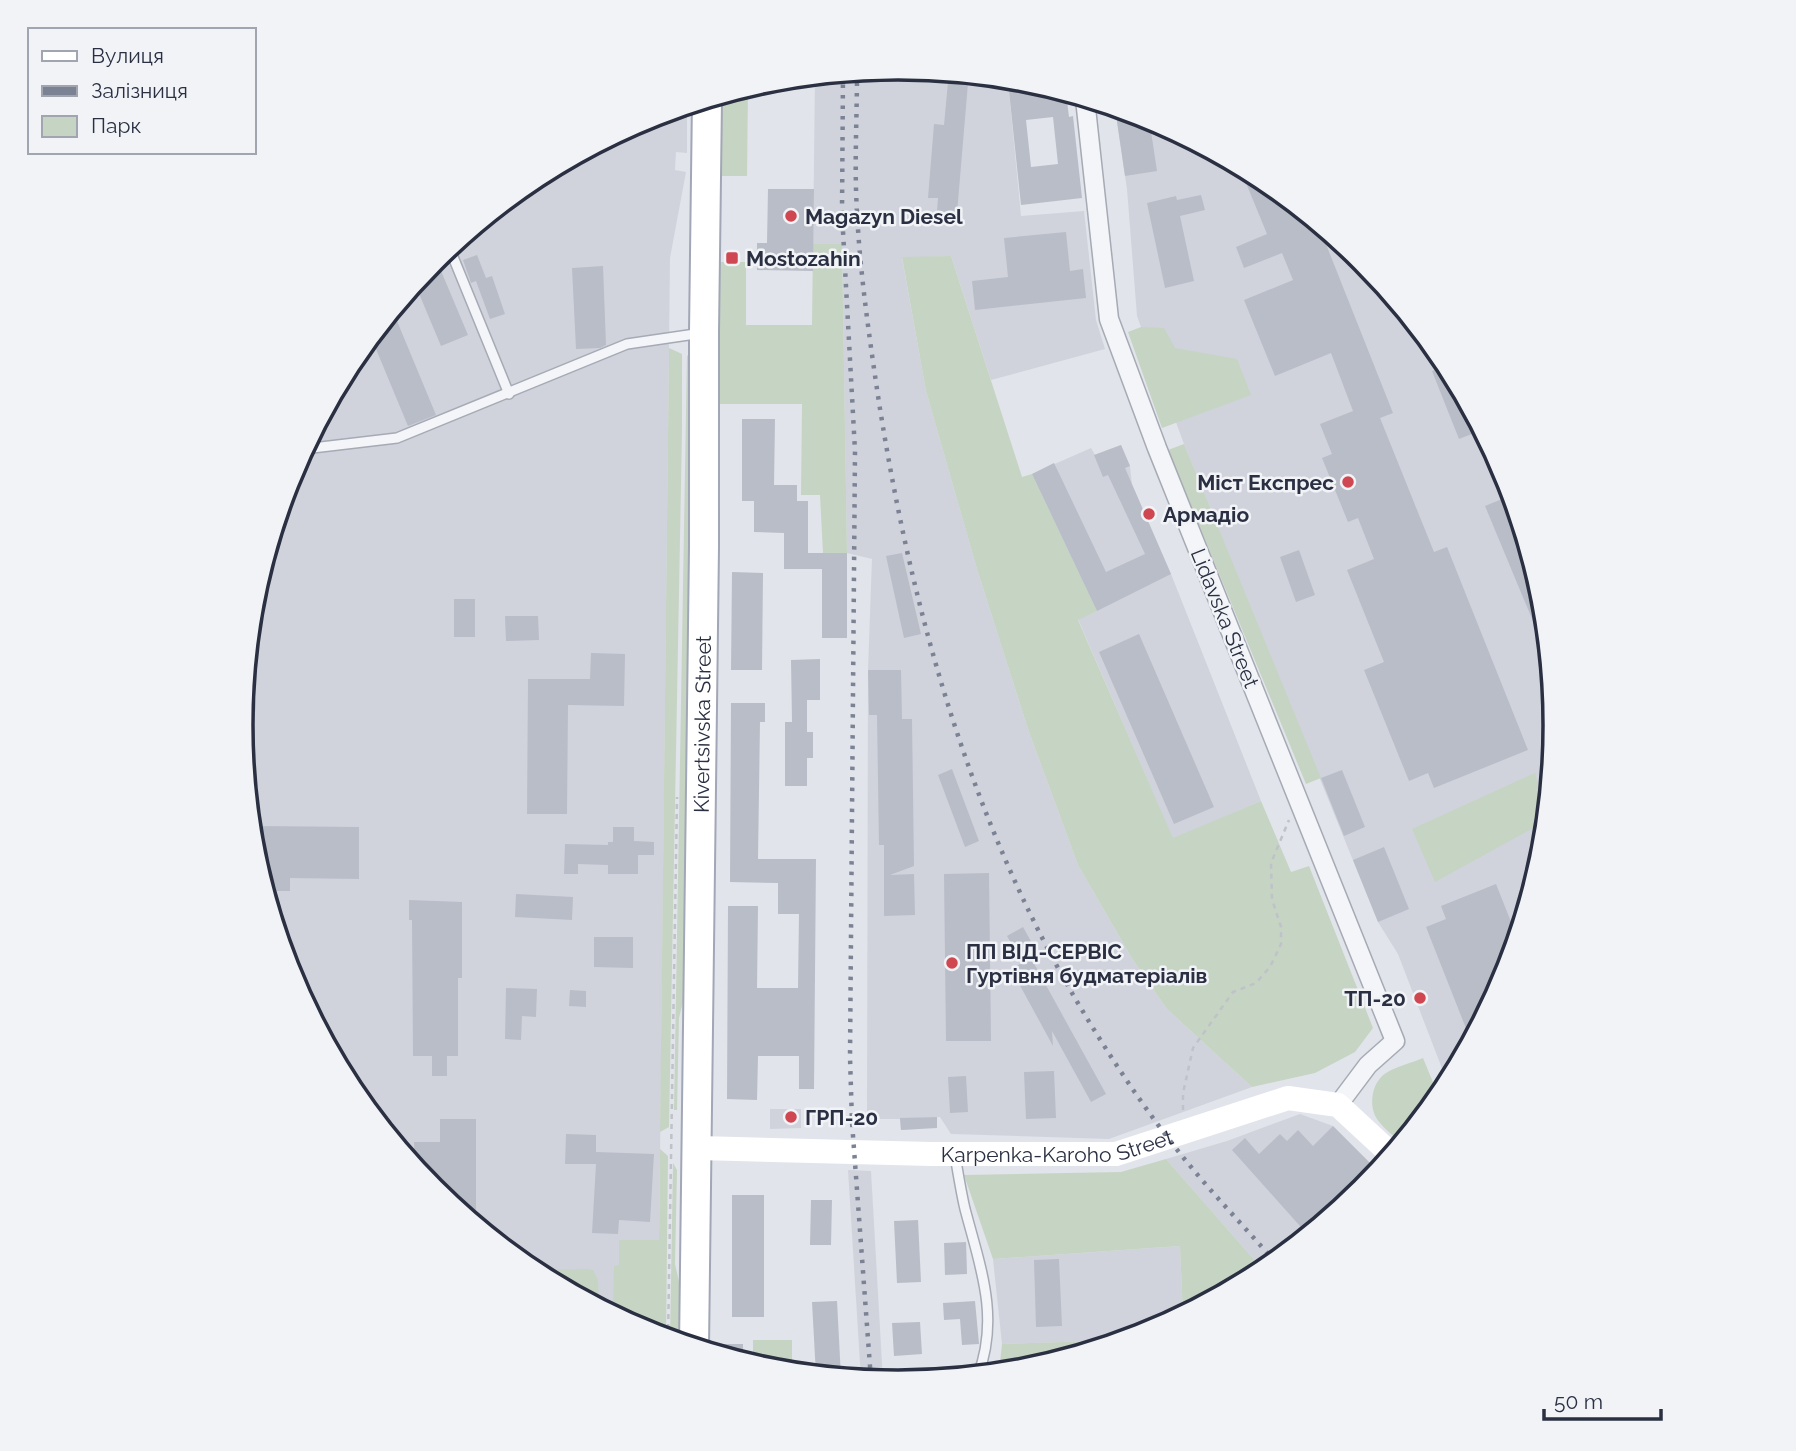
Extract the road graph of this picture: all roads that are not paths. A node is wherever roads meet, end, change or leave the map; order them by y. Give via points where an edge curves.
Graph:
1 (1086, 109) edge
2 (707, 110) edge
3 (454, 258) edge
4 (704, 332) junction
5 (509, 394) junction
6 (317, 448) edge
7 (1338, 1105) junction
8 (698, 1148) junction
9 (1385, 1149) edge
10 (955, 1154) junction
11 (694, 1337) edge
12 (982, 1365) edge

1 - 7 street, Lidavska Street via 1109,319 1395,1041 1368,1065
2 - 4 main road, Kivertsivska Street
3 - 5 lane
4 - 5 lane via 627,344
4 - 8 main road, Kivertsivska Street
5 - 6 lane via 397,438
7 - 9 main road
7 - 10 main road, Karpenka-Karoho Street via 1288,1098 1116,1154
8 - 10 main road, Karpenka-Karoho Street
8 - 11 main road, Kivertsivska Street
10 - 12 lane via 987,1291 988,1326

